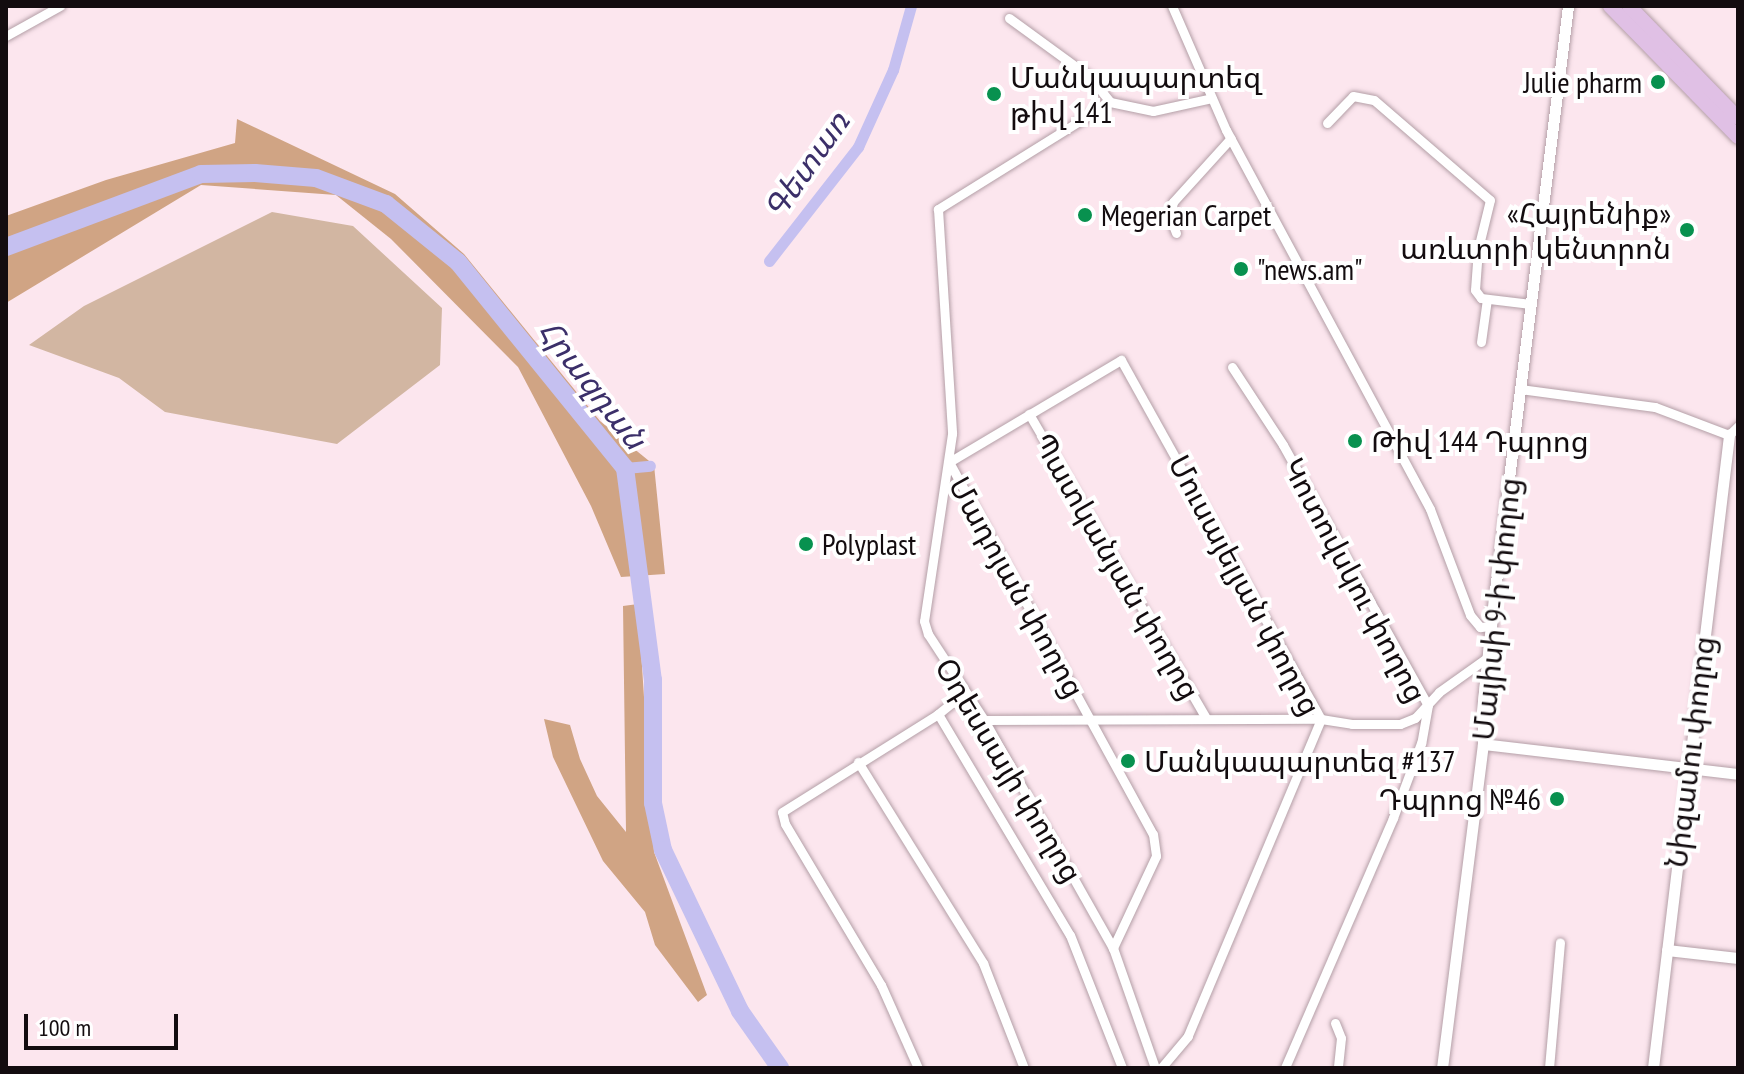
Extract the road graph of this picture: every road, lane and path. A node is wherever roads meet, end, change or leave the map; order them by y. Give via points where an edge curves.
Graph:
1 (60, 6) edge
2 (1172, 6) edge
3 (1568, 6) edge
4 (1610, 6) edge
5 (1629, 6) edge
6 (1009, 18) dead end
7 (6, 36) edge
8 (1212, 98) junction
9 (1110, 102) junction
10 (1738, 118) edge
11 (1327, 123) dead end
12 (1738, 137) edge
13 (1231, 138) junction
14 (1176, 233) dead end
15 (1487, 299) junction
16 (1531, 304) junction
17 (1481, 342) dead end
18 (1232, 367) dead end
19 (1520, 389) junction
20 (1029, 414) junction
21 (1738, 426) edge
22 (1729, 435) junction
23 (949, 462) junction
24 (1492, 626) junction
25 (1488, 657) junction
26 (965, 692) junction
27 (1428, 705) junction
28 (938, 714) junction
29 (1088, 718) junction
30 (1206, 718) junction
31 (1321, 719) junction
32 (984, 720) junction
33 (1483, 744) junction
34 (858, 762) junction
35 (1688, 769) junction
36 (1738, 774) edge
37 (1560, 942) dead end
38 (1113, 948) junction
39 (1667, 950) junction
40 (1738, 958) edge
41 (1335, 1023) dead end
42 (918, 1068) edge
43 (1024, 1068) edge
44 (1122, 1068) edge
45 (1158, 1068) edge
46 (1285, 1068) edge
47 (1338, 1068) edge
48 (1442, 1068) edge
49 (1549, 1068) edge
50 (1653, 1068) edge

1 - 7 street
2 - 8 street
3 - 16 street, Մայիսի 9-ի փողոց
4 - 12 main road
5 - 10 main road
6 - 9 street via 1090,77
8 - 9 street via 1153,111
8 - 13 street
9 - 23 street, Մադոյան փողոց via 938,209 952,434
11 - 15 street via 1353,96 1374,100 1490,200 1475,290
13 - 14 street via 1173,202 1170,217
13 - 24 street via 1430,509 1470,615 1480,627
15 - 16 street
15 - 17 street
16 - 19 street, Մայիսի 9-ի փողոց
18 - 27 street, Կոտովսկու փողոց via 1283,445
19 - 22 street via 1655,407
19 - 24 street, Մայիսի 9-ի փողոց
20 - 23 street
20 - 30 street, Պատկանյան փողոց
20 - 31 street, Մուսայելյան փողոց via 1115,362 1126,364
21 - 22 street
22 - 35 street, Նիզամու փողոց
23 - 26 street, Օդեսսայի փողոց via 924,621
23 - 29 street, Մադոյան փողոց
24 - 25 street, Մայիսի 9-ի փողոց
25 - 27 street
25 - 33 street, Մայիսի 9-ի փողոց
26 - 28 street
26 - 32 street, Օդեսսայի փողոց
27 - 31 street via 1400,724
27 - 46 street, Կոտովսկու փողոց via 1421,743 1393,818
28 - 34 street
28 - 44 street, Օդեսսայի փողոց via 1070,935
29 - 30 street
29 - 32 street
29 - 38 street, Մադոյան փողոց via 1157,849
30 - 31 street
31 - 45 street, Մուսայելյան փողոց via 1188,1036
32 - 38 street, Օդեսսայի փողոց
33 - 35 street
33 - 48 street, Մայիսի 9-ի փողոց
34 - 42 street via 788,805 782,818 881,985
34 - 43 street via 983,963
35 - 36 street
35 - 39 street, Նիզամու փողոց
37 - 49 street
38 - 45 street, Օդեսսայի փողոց
39 - 40 street
39 - 50 street, Նիզամու փողոց
41 - 47 street via 1341,1038

